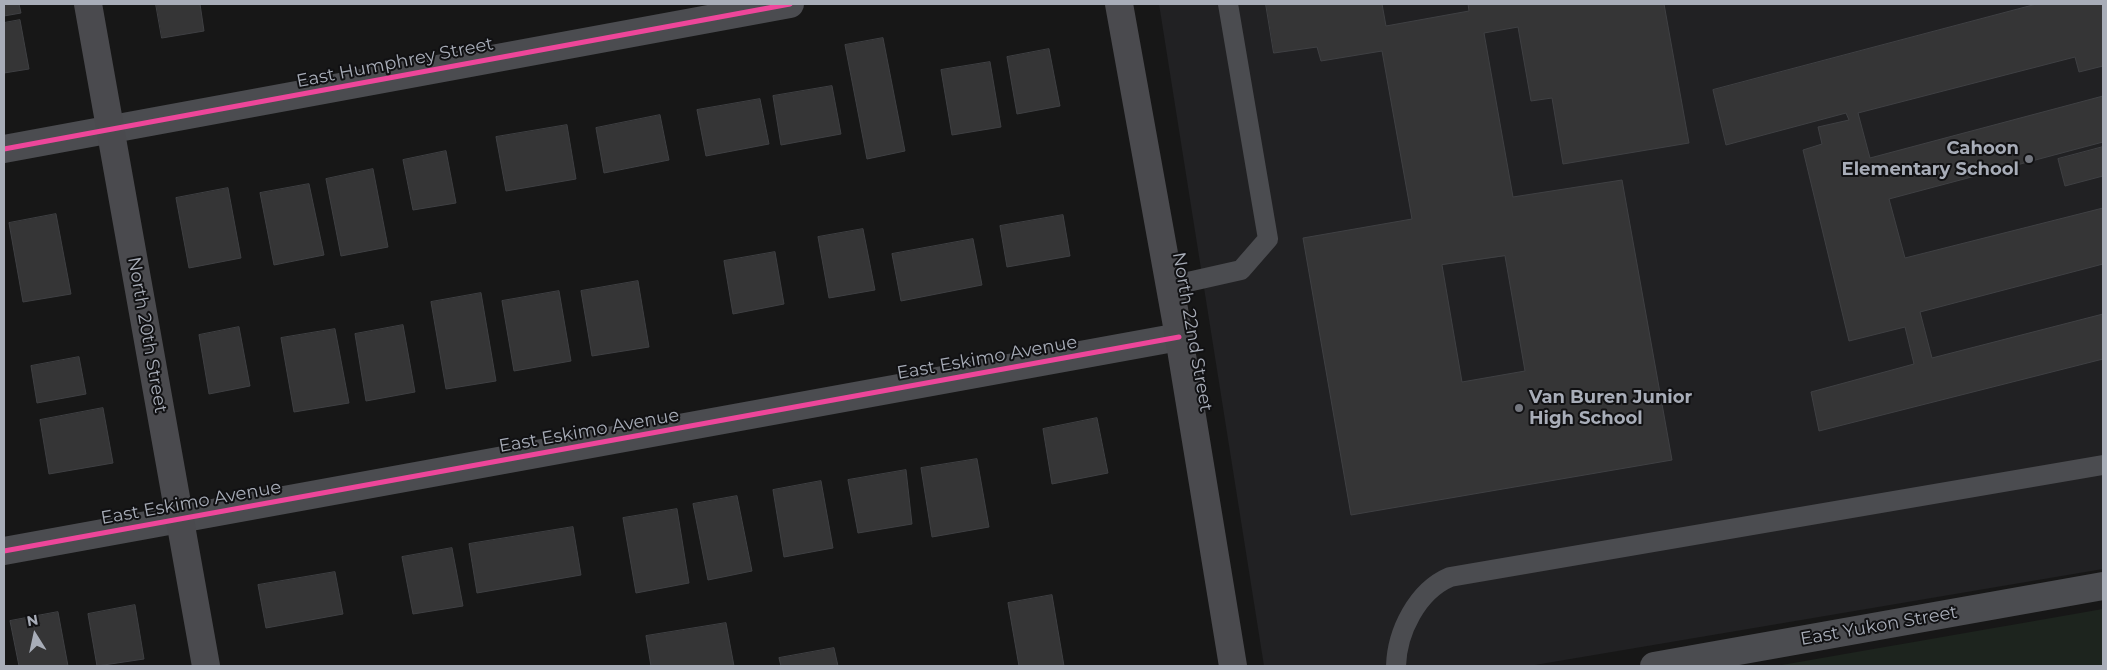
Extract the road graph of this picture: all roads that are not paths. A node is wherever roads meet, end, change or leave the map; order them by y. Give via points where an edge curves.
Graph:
1 (88, 4) edge
2 (790, 4) edge
3 (1119, 4) edge
4 (1228, 4) edge
5 (111, 130) junction
6 (4, 149) edge
7 (1170, 286) junction
8 (1179, 337) junction
9 (2103, 465) edge
10 (180, 519) junction
11 (4, 551) edge
12 (2103, 586) edge
13 (206, 666) edge
14 (1233, 666) edge
15 (1396, 666) edge
16 (1654, 666) edge

1 - 5 street, North 20th Street
2 - 5 street, East Humphrey Street
3 - 7 street, North 22nd Street
4 - 7 lane via 1268,239 1241,270
5 - 6 street, East Humphrey Street
5 - 10 street, North 20th Street
7 - 8 street, North 22nd Street
8 - 10 street, East Eskimo Avenue
8 - 14 street, North 22nd Street
9 - 15 lane via 1450,578 1436,583 1416,606 1397,650
10 - 11 street, East Eskimo Avenue
10 - 13 street, North 20th Street
12 - 16 street, East Yukon Street

